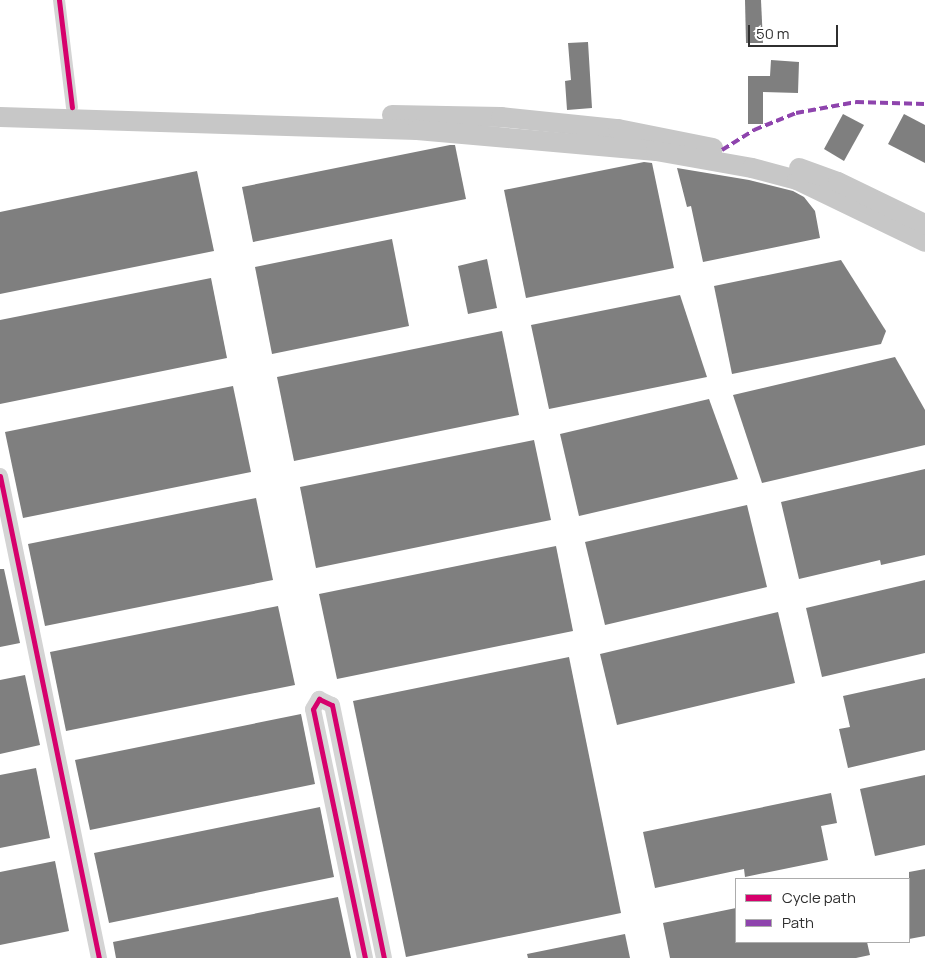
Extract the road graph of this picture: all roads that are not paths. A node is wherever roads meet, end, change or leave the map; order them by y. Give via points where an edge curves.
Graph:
1 (58, 0) edge
2 (0, 104) edge
3 (72, 107) junction
4 (0, 117) edge
5 (925, 224) edge
6 (925, 242) edge
7 (0, 476) edge
8 (98, 958) edge
9 (365, 958) edge
10 (384, 958) edge

1 - 3 street
2 - 3 main road
3 - 5 main road via 501,117 618,129 782,162 838,182
4 - 6 main road via 416,130 656,151 752,168 797,180
7 - 8 street
9 - 10 street via 313,709 319,699 332,706

